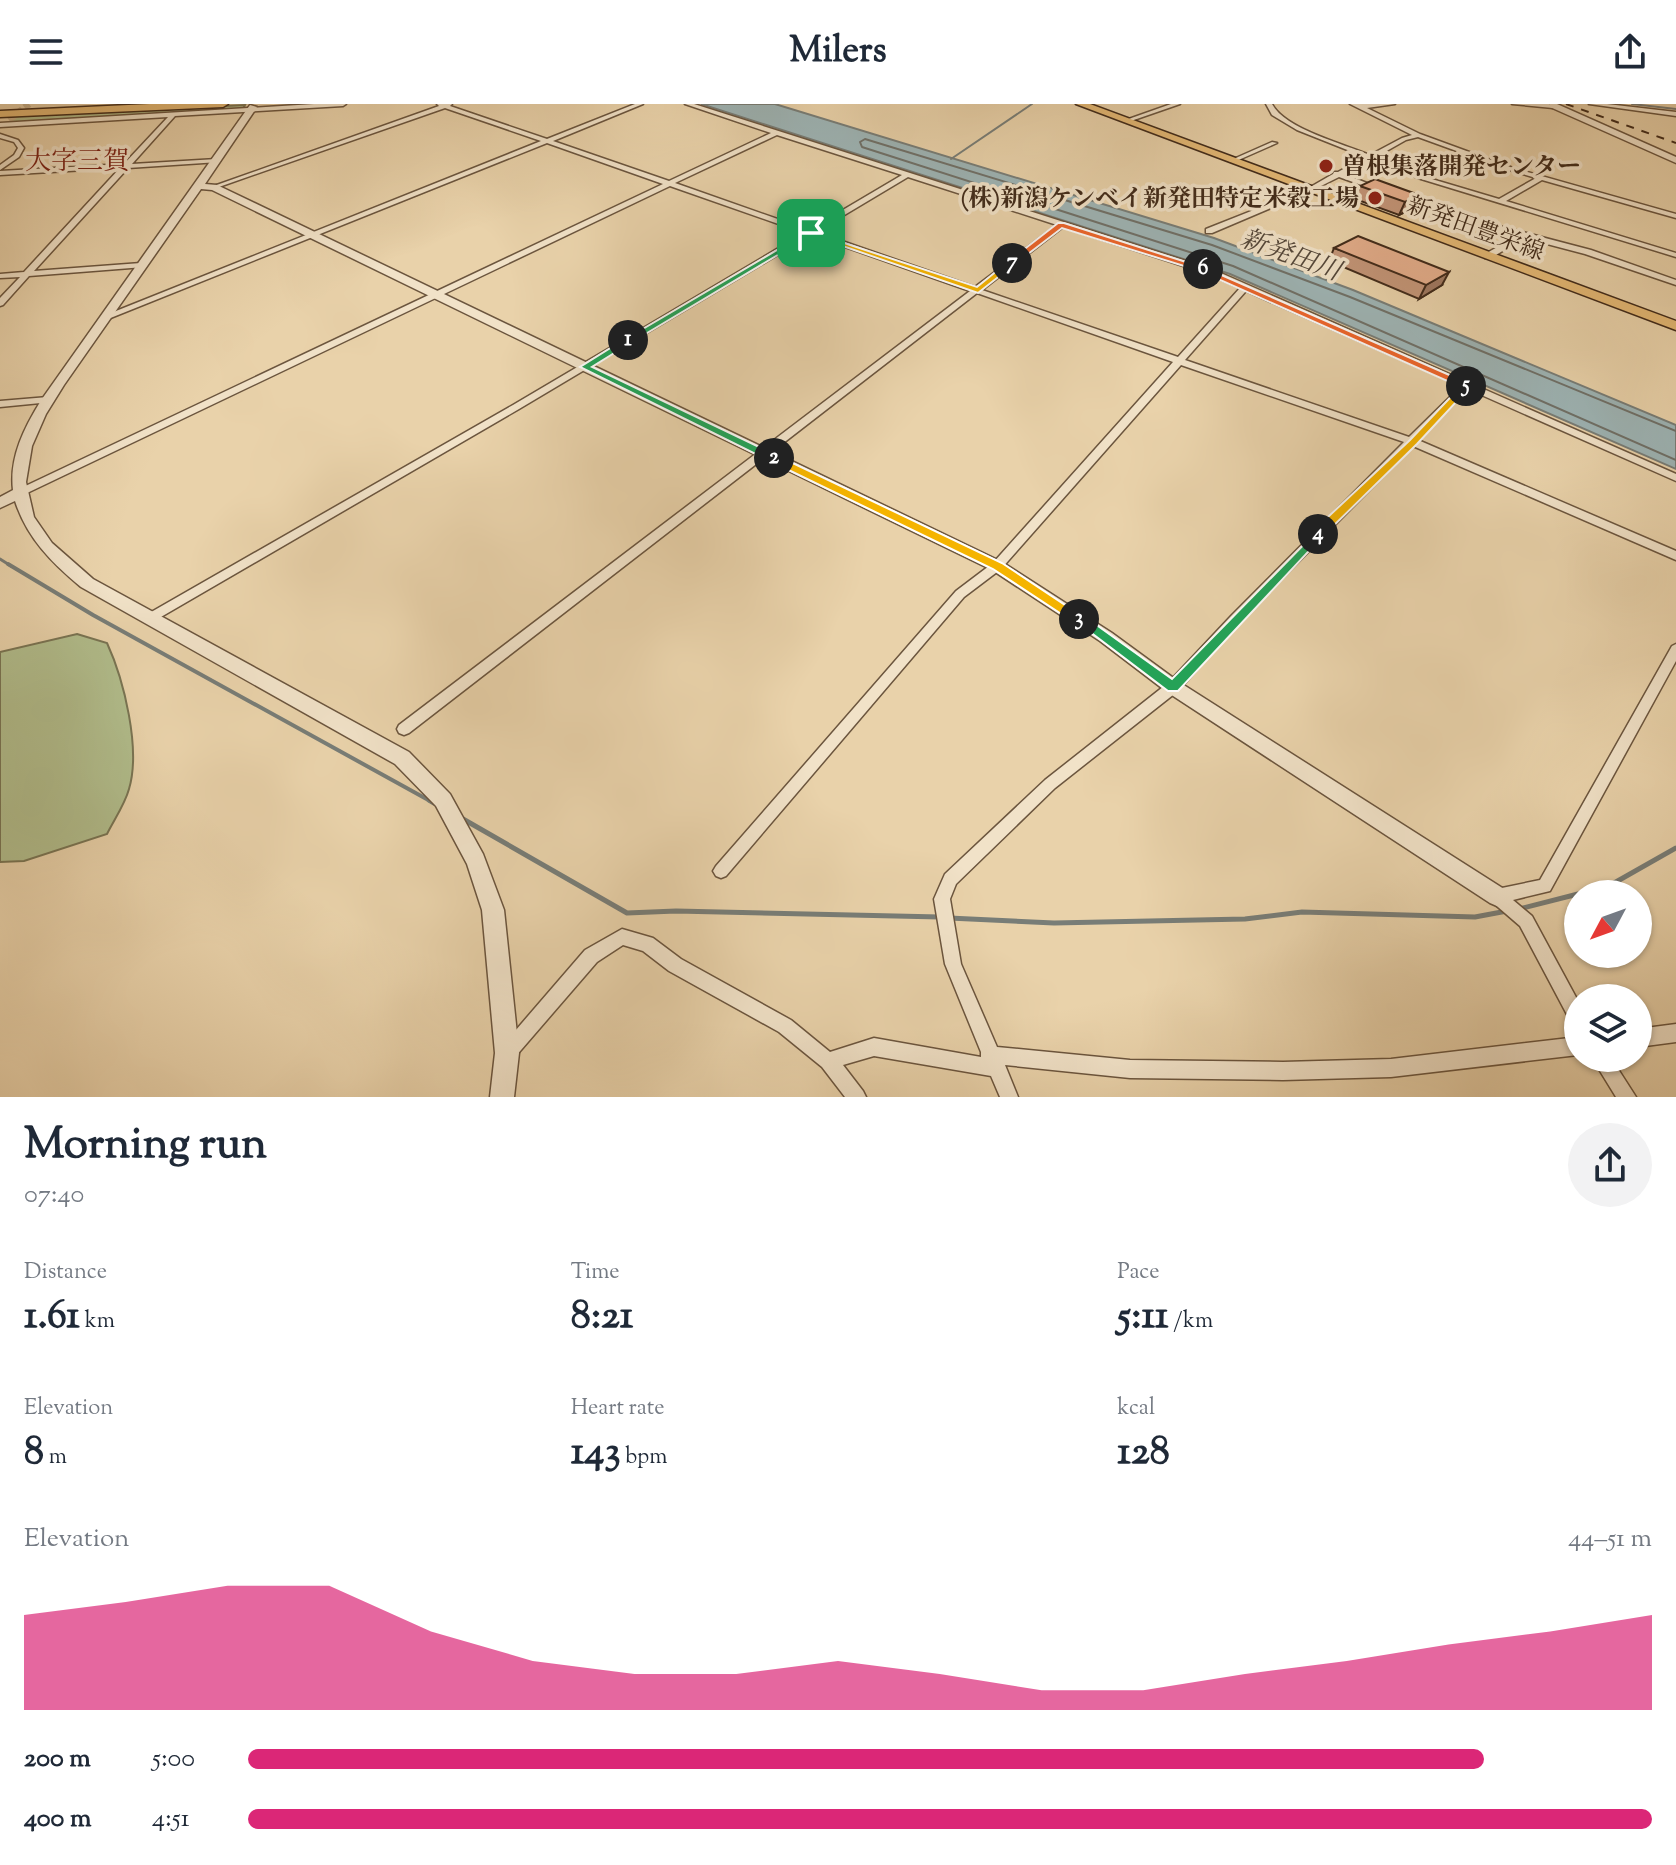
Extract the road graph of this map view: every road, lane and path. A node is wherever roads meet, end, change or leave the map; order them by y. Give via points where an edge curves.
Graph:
1 (145, 104) edge
2 (223, 104) edge
3 (343, 104) edge
4 (640, 104) edge
5 (688, 104) edge
6 (1081, 104) edge
7 (1177, 104) edge
8 (1269, 104) edge
9 (1392, 104) edge
10 (1515, 104) edge
11 (1592, 104) edge
12 (445, 105) edge
13 (1553, 105) edge
14 (1357, 106) edge
15 (251, 109) junction
16 (1676, 114) edge
17 (172, 116) junction
18 (2, 120) edge
19 (1126, 121) junction
20 (776, 133) junction
21 (1418, 135) junction
22 (0, 136) edge
23 (547, 142) junction
24 (1274, 143) dead end
25 (1371, 159) junction
26 (1676, 160) edge
27 (217, 161) junction
28 (1232, 161) junction
29 (126, 166) junction
30 (0, 170) edge
31 (1336, 173) junction
32 (907, 175) junction
33 (1541, 178) junction
34 (669, 183) junction
35 (207, 186) junction
36 (1309, 190) junction
37 (1502, 200) junction
38 (1676, 216) edge
39 (1061, 225) junction
40 (1209, 231) dead end
41 (811, 233) junction
42 (1525, 234) junction
43 (314, 236) junction
44 (1676, 255) edge
45 (1488, 256) junction
46 (141, 265) junction
47 (26, 274) junction
48 (0, 276) edge
49 (1676, 283) edge
50 (1246, 286) junction
51 (978, 290) junction
52 (434, 295) junction
53 (0, 303) edge
54 (105, 317) junction
55 (1676, 326) edge
56 (1182, 361) junction
57 (585, 367) junction
58 (1467, 385) junction
59 (48, 400) junction
60 (0, 404) edge
61 (1413, 442) junction
62 (766, 454) junction
63 (1676, 478) edge
64 (21, 492) junction
65 (0, 503) edge
66 (1676, 556) edge
67 (997, 566) junction
68 (150, 618) junction
69 (1676, 649) edge
70 (1173, 687) junction
71 (404, 729) dead end
72 (721, 871) dead end
73 (1497, 896) junction
74 (1564, 992) edge
75 (1676, 1033) edge
76 (1652, 1036) edge
77 (1564, 1048) edge
78 (507, 1053) junction
79 (828, 1061) junction
80 (992, 1061) junction
81 (1610, 1072) edge
82 (502, 1097) edge
83 (857, 1097) edge
84 (1009, 1097) edge
85 (1627, 1097) edge

1 - 18 highway
2 - 18 highway
3 - 15 street
4 - 23 street
5 - 20 street
6 - 19 main road, 新発田豊栄線
7 - 19 street
8 - 25 street via 1286,122
9 - 14 street
10 - 13 street
11 - 16 street
12 - 23 street
12 - 35 street
13 - 26 street
14 - 21 street
15 - 17 street
15 - 27 street
17 - 18 street
17 - 29 street
19 - 28 main road, 新発田豊栄線
20 - 32 street
20 - 34 street
21 - 25 street
21 - 33 street
22 - 30 street via 21,148
23 - 34 street
23 - 43 street
24 - 28 street
25 - 31 street
25 - 37 street
27 - 29 street
27 - 35 street
28 - 36 main road, 新発田豊栄線
29 - 30 street
29 - 47 street
31 - 36 street
31 - 42 street via 1451,216
32 - 39 street
32 - 41 street
33 - 37 street
33 - 38 street
34 - 41 street
34 - 52 street
35 - 43 street
35 - 46 street
36 - 40 street
36 - 45 main road, 新発田豊栄線
37 - 44 street
39 - 50 street
39 - 51 street
41 - 51 street
41 - 57 street
42 - 45 street
42 - 49 street
43 - 52 street
43 - 54 street
45 - 55 main road, 新発田豊栄線
46 - 47 street
46 - 54 street
47 - 48 street
47 - 53 street
50 - 56 street
50 - 58 street
51 - 56 street
51 - 62 street
52 - 57 street
52 - 64 street
54 - 59 street
56 - 61 street
56 - 67 street
57 - 62 street
57 - 68 street
58 - 61 street
58 - 63 street
59 - 60 street
59 - 64 street via 20,464
61 - 66 street
61 - 70 street
62 - 67 street
62 - 71 street
64 - 65 street
64 - 68 street via 35,535 56,560
67 - 70 street
67 - 72 street via 960,594
68 - 78 street via 402,758 443,800 476,861 493,910
69 - 73 street via 1545,886
70 - 73 street
70 - 80 street via 1050,784 950,879 942,899 953,964
73 - 74 street via 1526,921
75 - 76 street
77 - 80 street via 1391,1068 1283,1071
78 - 79 street via 591,956 622,937 647,944 785,1026
78 - 82 street
79 - 80 street via 874,1047
79 - 83 street
80 - 84 street
81 - 85 street

